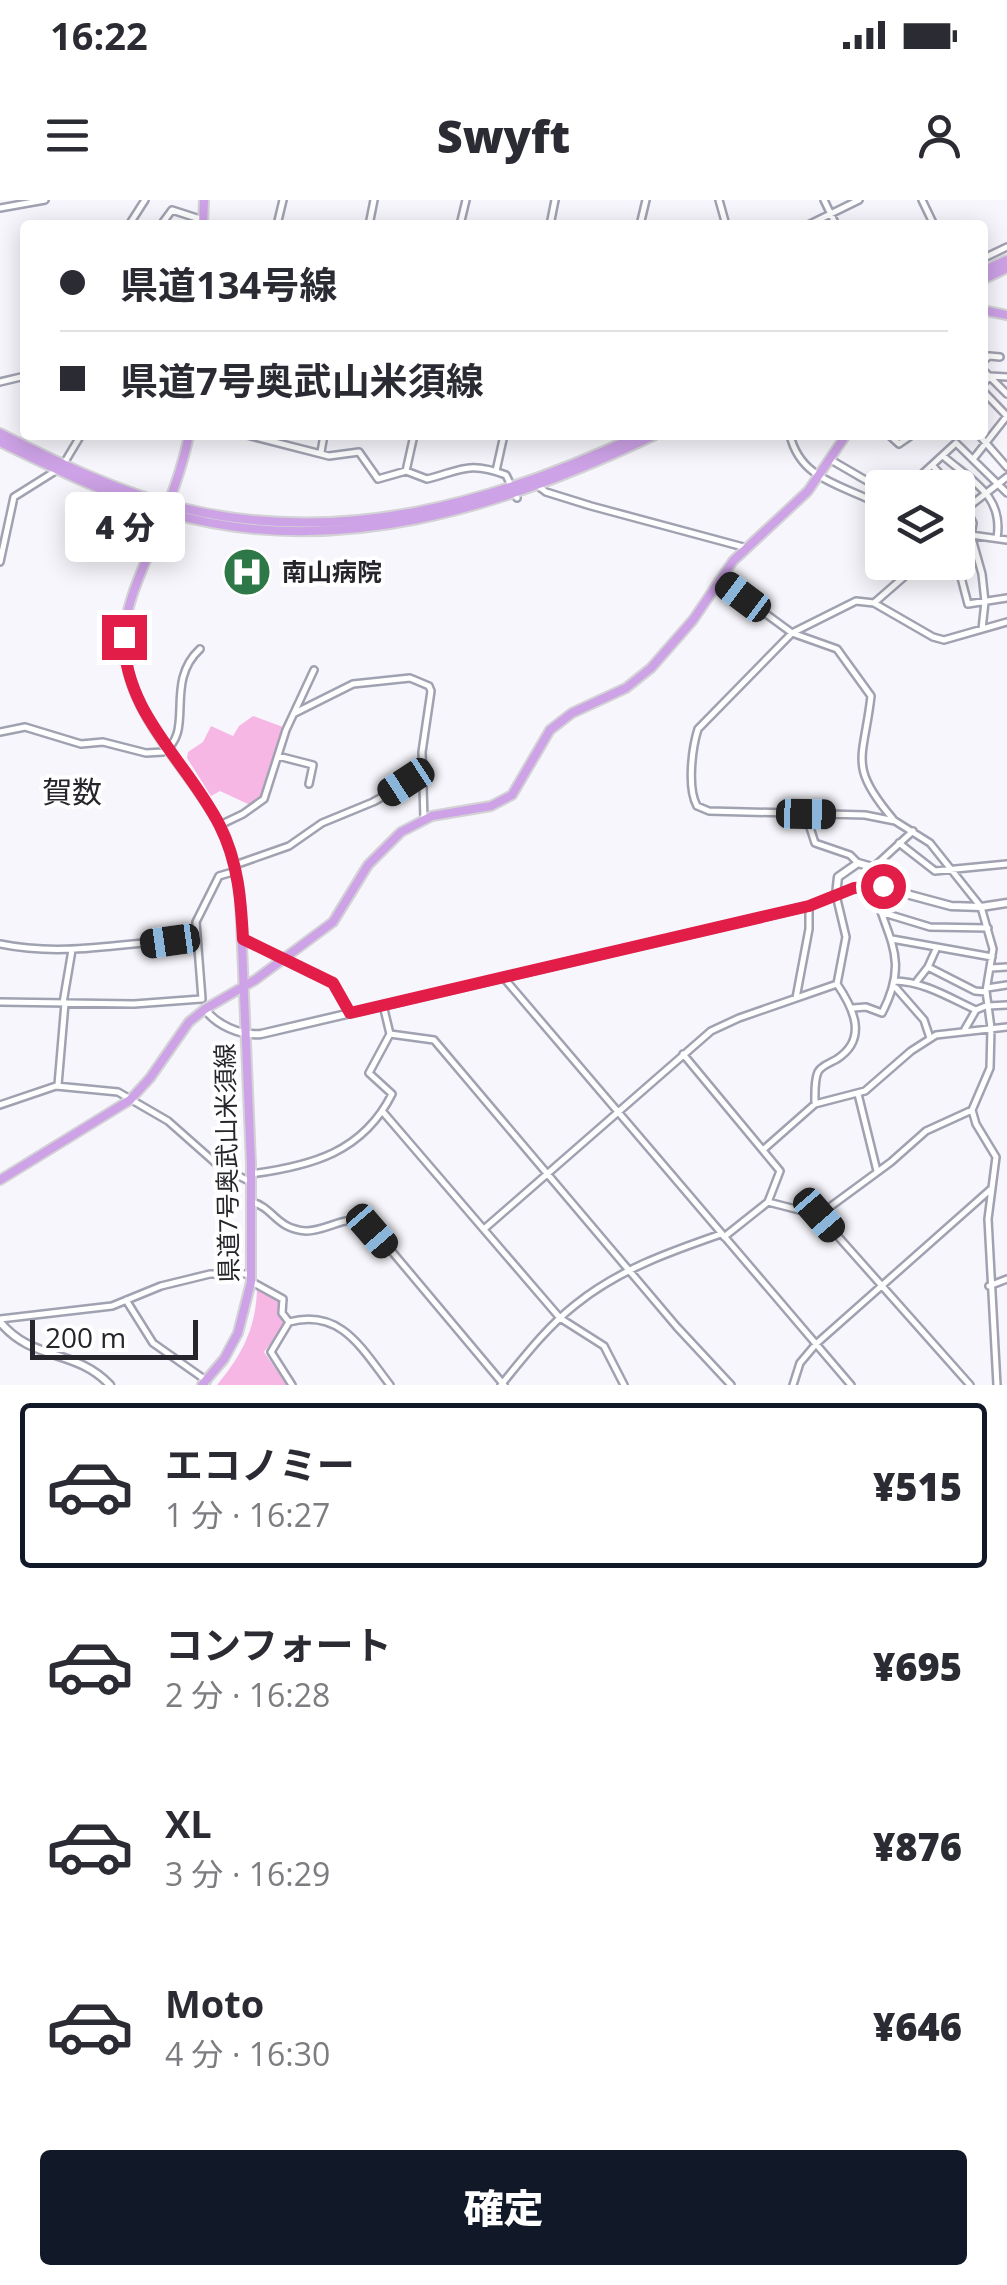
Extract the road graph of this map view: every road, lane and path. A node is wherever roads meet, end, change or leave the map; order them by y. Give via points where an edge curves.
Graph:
1 (45, 200) edge
2 (824, 200) edge
3 (859, 200) edge
4 (0, 208) edge
5 (830, 214) junction
6 (165, 220) edge
7 (198, 220) edge
8 (818, 220) edge
9 (833, 220) edge
10 (988, 358) edge
11 (1000, 358) dead end
12 (990, 376) junction
13 (1007, 377) edge
14 (988, 379) edge
15 (1007, 394) edge
16 (988, 395) edge
17 (0, 433) edge
18 (988, 439) edge
19 (78, 440) edge
20 (187, 440) edge
21 (269, 440) edge
22 (323, 440) edge
23 (413, 440) edge
24 (503, 440) edge
25 (619, 440) edge
26 (644, 440) edge
27 (792, 440) edge
28 (843, 440) edge
29 (954, 440) edge
30 (983, 440) edge
31 (987, 440) edge
32 (0, 442) edge
33 (956, 443) junction
34 (985, 443) junction
35 (321, 452) junction
36 (943, 456) junction
37 (974, 458) junction
38 (831, 460) junction
39 (932, 466) junction
40 (60, 467) junction
41 (1007, 468) edge
42 (927, 470) edge
43 (936, 470) edge
44 (406, 471) junction
45 (496, 471) junction
46 (820, 477) junction
47 (1007, 477) edge
48 (865, 479) edge
49 (1000, 484) junction
50 (538, 486) junction
51 (1007, 492) edge
52 (515, 493) junction
53 (986, 494) junction
54 (865, 498) edge
55 (975, 502) edge
56 (167, 508) junction
57 (0, 516) edge
58 (11, 518) junction
59 (975, 535) edge
60 (997, 538) junction
61 (1007, 540) edge
62 (975, 547) edge
63 (747, 548) junction
64 (0, 562) edge
65 (719, 579) junction
66 (900, 580) edge
67 (960, 580) edge
68 (1007, 598) edge
69 (985, 602) junction
70 (874, 603) junction
71 (1007, 622) edge
72 (982, 629) junction
73 (792, 633) junction
74 (200, 649) dead end
75 (314, 670) dead end
76 (295, 713) junction
77 (0, 732) edge
78 (169, 749) junction
79 (278, 756) junction
80 (422, 774) junction
81 (309, 784) dead end
82 (806, 814) junction
83 (424, 819) junction
84 (895, 821) junction
85 (220, 826) junction
86 (913, 830) junction
87 (900, 843) junction
88 (858, 863) junction
89 (1007, 864) edge
90 (875, 866) junction
91 (236, 868) junction
92 (950, 868) junction
93 (873, 885) junction
94 (883, 886) junction
95 (836, 895) junction
96 (1007, 903) edge
97 (809, 906) junction
98 (981, 907) junction
99 (884, 913) junction
100 (988, 928) junction
101 (196, 938) junction
102 (243, 939) junction
103 (892, 939) junction
104 (0, 944) edge
105 (936, 947) junction
106 (72, 950) junction
107 (992, 957) junction
108 (284, 959) junction
109 (1007, 966) edge
110 (928, 967) junction
111 (991, 968) junction
112 (502, 976) junction
113 (917, 981) junction
114 (837, 984) junction
115 (895, 984) junction
116 (1007, 985) edge
117 (245, 987) junction
118 (986, 990) junction
119 (796, 998) junction
120 (0, 1002) edge
121 (64, 1003) junction
122 (203, 1004) junction
123 (383, 1004) junction
124 (1007, 1005) edge
125 (988, 1006) junction
126 (852, 1008) junction
127 (976, 1010) junction
128 (350, 1013) junction
129 (1007, 1027) edge
130 (991, 1028) junction
131 (965, 1030) junction
132 (246, 1034) junction
133 (390, 1034) junction
134 (930, 1038) junction
135 (682, 1054) junction
136 (58, 1086) junction
137 (858, 1094) junction
138 (130, 1100) junction
139 (815, 1104) junction
140 (0, 1105) edge
141 (972, 1110) junction
142 (383, 1112) junction
143 (616, 1113) junction
144 (764, 1149) junction
145 (877, 1171) junction
146 (547, 1172) junction
147 (251, 1178) junction
148 (0, 1180) edge
149 (991, 1190) junction
150 (252, 1202) junction
151 (768, 1202) junction
152 (819, 1215) junction
153 (484, 1229) junction
154 (722, 1235) junction
155 (629, 1269) junction
156 (251, 1278) junction
157 (1007, 1279) edge
158 (881, 1285) junction
159 (989, 1286) junction
160 (126, 1300) junction
161 (560, 1318) junction
162 (0, 1321) edge
163 (289, 1322) junction
164 (816, 1344) junction
165 (205, 1383) edge
166 (503, 1384) edge
167 (110, 1385) edge
168 (292, 1385) edge
169 (390, 1385) edge
170 (624, 1385) edge
171 (730, 1385) edge
172 (793, 1385) edge
173 (851, 1385) edge
174 (970, 1385) edge
175 (996, 1385) edge

1 - 4 street
2 - 5 street
3 - 5 street
5 - 8 street
5 - 9 street
6 - 7 street via 172,210
10 - 11 street
12 - 13 street
12 - 14 street
12 - 15 street
16 - 18 street via 1007,416
17 - 40 main road
19 - 40 street
20 - 56 main road, 県道7号奥武山米須線
21 - 35 street
22 - 35 street
23 - 44 street
24 - 45 street
25 - 52 main road
26 - 50 main road
27 - 46 street via 801,462
28 - 38 main road
29 - 33 street
30 - 34 street
31 - 34 street
32 - 40 main road
33 - 36 street
33 - 37 street
34 - 37 street
34 - 41 street
35 - 44 street via 359,452 378,478
36 - 39 street
36 - 53 street
37 - 49 street
38 - 46 main road
38 - 48 street
39 - 42 street
39 - 43 street
40 - 56 main road
40 - 58 street via 14,497
44 - 45 street via 427,480 469,465
45 - 52 street
46 - 54 street
46 - 63 main road
47 - 49 street
49 - 51 street
49 - 53 street
50 - 52 main road
50 - 63 street
52 - 56 main road via 336,524
53 - 55 street
53 - 60 street via 999,516
56 - 78 main road, 県道7号奥武山米須線 via 129,604 124,647 135,696
57 - 58 street
58 - 64 street
59 - 60 street
60 - 61 street
62 - 69 street
63 - 65 main road
65 - 73 street
65 - 83 main road via 644,674 550,730 512,795 491,806
66 - 70 street
67 - 69 street via 964,599
68 - 69 street
69 - 72 street
70 - 72 street via 933,638
70 - 73 street via 856,601
71 - 72 street
73 - 82 street via 698,728 692,795 709,812
73 - 84 street via 837,649 868,687 862,776
74 - 78 street via 183,669 178,730
75 - 76 street
76 - 79 street
76 - 80 street via 353,684 424,682 431,691
77 - 78 street via 25,726 81,744 157,754
78 - 85 main road, 県道7号奥武山米須線
79 - 81 street via 313,765
79 - 85 street via 260,804
80 - 83 street
80 - 91 street
82 - 84 street
82 - 88 street via 815,842
83 - 108 main road via 374,858 333,922
84 - 86 street
85 - 91 main road, 県道7号奥武山米須線
86 - 87 street
86 - 92 street
87 - 90 street
87 - 92 street via 930,868
88 - 90 main road
88 - 95 main road via 838,877
89 - 92 street
90 - 94 main road
91 - 101 street via 219,876 196,922
91 - 102 main road, 県道7号奥武山米須線
92 - 98 street
93 - 94 main road
93 - 95 main road
93 - 99 street
94 - 98 main road via 941,904
95 - 97 main road
95 - 114 street via 846,938
96 - 98 main road
97 - 112 main road
97 - 119 street
98 - 100 street
99 - 100 street via 930,927
99 - 103 street
100 - 107 street
101 - 106 street
101 - 122 street
102 - 108 street
102 - 117 main road, 県道7号奥武山米須線
103 - 105 street
103 - 115 street
104 - 106 street
105 - 107 street
105 - 110 street
106 - 121 street
107 - 111 street
108 - 117 main road
108 - 128 street via 333,983
109 - 111 street
110 - 113 street
110 - 118 street
111 - 118 street
112 - 123 main road
112 - 143 street
113 - 115 street
113 - 127 street
114 - 119 street
114 - 126 street
115 - 126 street via 882,1013
115 - 134 street
116 - 118 street
117 - 122 main road, 県道7号奥武山米須線
117 - 132 main road, 県道7号奥武山米須線
118 - 125 street
119 - 135 street via 711,1031
120 - 121 street
121 - 122 street
121 - 136 street
122 - 132 main road via 212,1018
122 - 138 main road, 県道7号奥武山米須線
123 - 128 main road
123 - 133 street
124 - 125 street
125 - 127 street
125 - 130 street
126 - 139 street via 852,1047 820,1068
127 - 131 street
128 - 132 main road
129 - 130 street
130 - 131 street
130 - 141 street via 988,1077
131 - 134 street
132 - 147 main road, 県道7号奥武山米須線
133 - 142 street via 369,1073 392,1094
133 - 146 street via 434,1040
134 - 137 street
135 - 143 street
135 - 144 street
136 - 138 street via 118,1092
136 - 140 street
137 - 139 street
137 - 145 street
138 - 147 street via 168,1121 220,1167
138 - 148 main road, 県道7号奥武山米須線
139 - 144 street
141 - 145 street via 926,1131
141 - 149 street via 996,1158
142 - 147 street via 357,1141 318,1160
142 - 153 street
143 - 146 street
143 - 154 street
144 - 151 street via 780,1171
145 - 152 street
146 - 153 street
146 - 155 street
147 - 150 main road, 県道7号奥武山米須線
149 - 158 street
149 - 159 street
150 - 156 main road, 県道7号奥武山米須線
150 - 166 street via 285,1227 368,1223
151 - 152 street
151 - 154 street
152 - 158 street
153 - 161 street
154 - 155 street
154 - 164 street
155 - 161 street
155 - 171 street
156 - 160 street via 210,1274
156 - 163 street via 283,1298
156 - 165 main road, 県道7号奥武山米須線 via 238,1333
157 - 159 street
158 - 164 street
158 - 174 street
159 - 175 street
160 - 162 street
160 - 165 street via 153,1344
161 - 166 street
161 - 170 street via 604,1346
162 - 167 main road via 28,1347 76,1361
163 - 168 street via 271,1352
163 - 169 street via 332,1322
164 - 172 street
164 - 173 street

